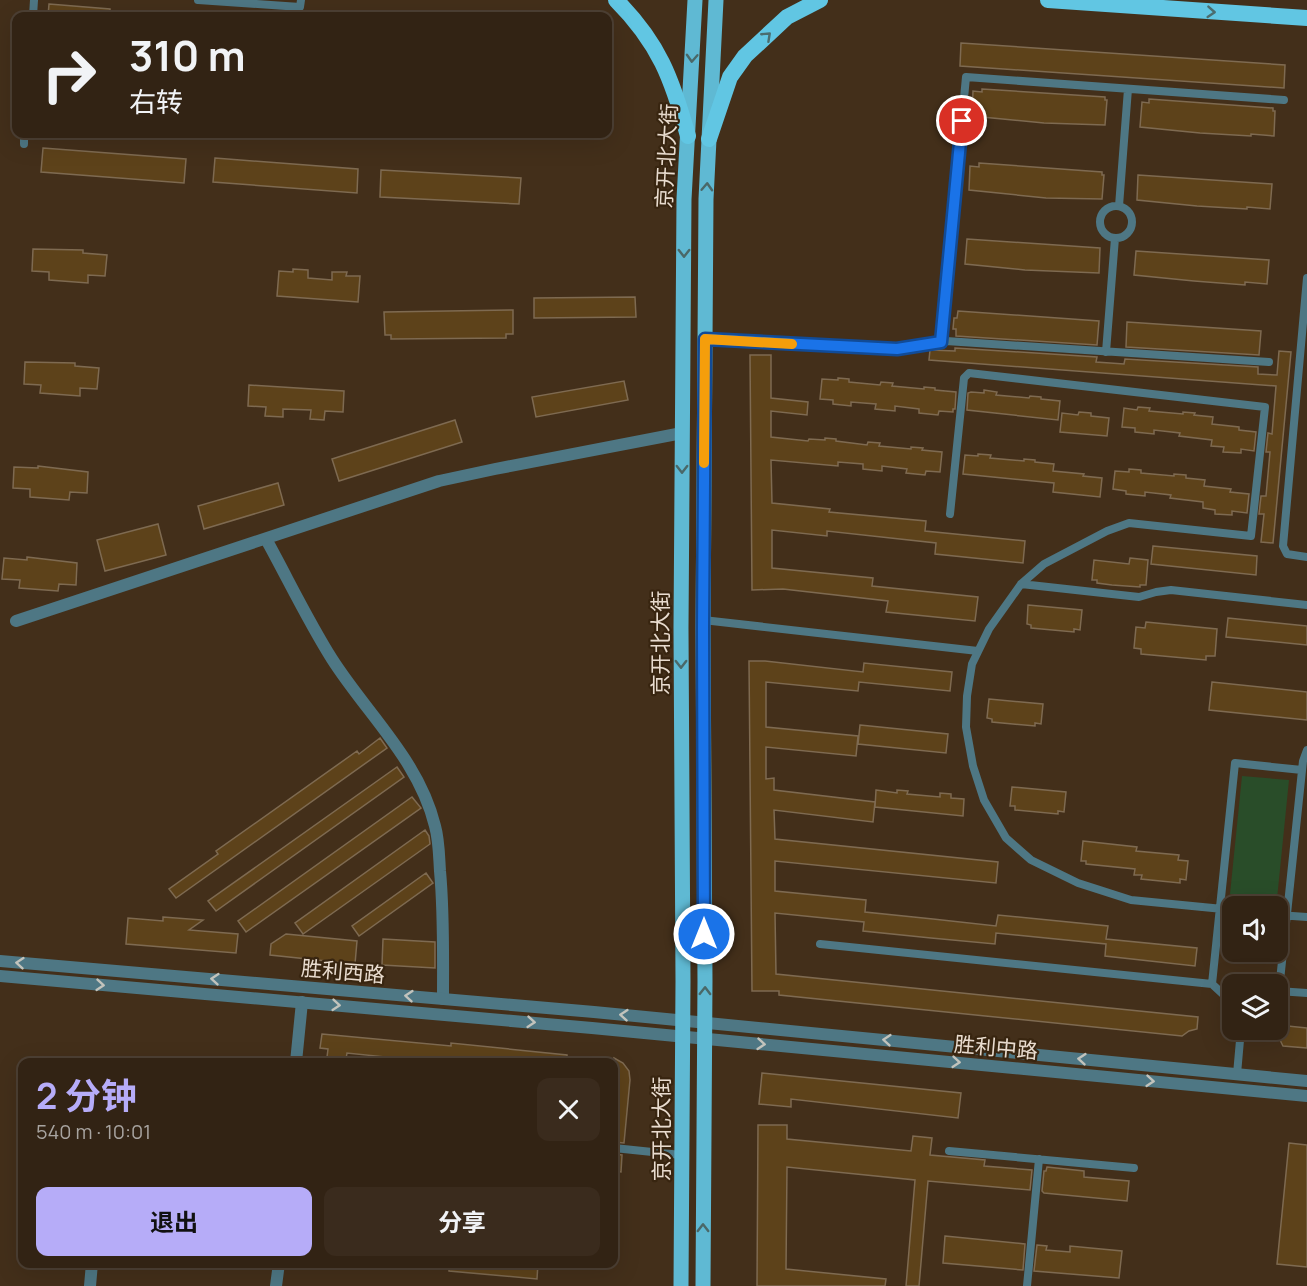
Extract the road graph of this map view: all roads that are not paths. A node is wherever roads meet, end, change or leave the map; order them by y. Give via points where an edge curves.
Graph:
1 (198, 0) edge
2 (301, 0) edge
3 (616, 0) edge
4 (695, 0) edge
5 (716, 0) edge
6 (820, 0) edge
7 (1048, 0) edge
8 (1307, 18) edge
9 (1128, 89) junction
10 (1284, 100) dead end
11 (688, 136) junction
12 (24, 138) edge
13 (709, 139) junction
14 (24, 144) dead end
15 (1119, 206) junction
16 (1115, 238) junction
17 (1307, 278) edge
18 (705, 339) junction
19 (941, 342) junction
20 (1106, 352) junction
21 (1269, 362) dead end
22 (682, 433) junction
23 (950, 514) dead end
24 (266, 539) junction
25 (1307, 557) edge
26 (1022, 584) junction
27 (1307, 604) edge
28 (703, 620) junction
29 (16, 621) dead end
30 (978, 651) junction
31 (1307, 750) edge
32 (1302, 770) junction
33 (1303, 795) edge
34 (1285, 896) edge
35 (1220, 909) junction
36 (1288, 915) edge
37 (1307, 917) edge
38 (820, 944) dead end
39 (0, 961) edge
40 (0, 976) edge
41 (1212, 984) junction
42 (1288, 992) edge
43 (1222, 993) edge
44 (1307, 993) edge
45 (443, 999) junction
46 (302, 1002) junction
47 (682, 1028) junction
48 (704, 1030) junction
49 (1240, 1040) edge
50 (296, 1058) edge
51 (1237, 1074) junction
52 (1307, 1081) edge
53 (1307, 1096) edge
54 (618, 1148) edge
55 (949, 1151) dead end
56 (681, 1155) junction
57 (1039, 1159) junction
58 (1134, 1168) dead end
59 (92, 1268) edge
60 (278, 1268) edge
61 (90, 1286) edge
62 (276, 1286) edge
63 (681, 1286) edge
64 (703, 1286) edge
65 (1027, 1286) edge

1 - 2 lane via 300,7
3 - 11 highway via 642,29 669,73
4 -> 11 main road, 京开北大街
5 - 13 main road, 京开北大街
13 -> 6 highway via 730,77 745,56 787,17
7 -> 8 highway
9 - 10 lane
9 - 15 lane
9 - 19 lane via 966,77
11 -> 22 main road, 京开北大街
12 - 14 lane
18 -> 13 main road, 京开北大街
15 - 16 lane via 1130,214 1132,224 1127,234
15 - 16 lane via 1106,209 1099,220 1103,233
16 - 20 lane
17 - 25 lane via 1283,546 1287,554
18 - 19 lane via 897,349
18 - 28 main road, 京开北大街
19 - 20 lane
20 - 21 lane
22 - 24 street via 439,481
22 -> 47 main road, 京开北大街
23 - 26 lane via 964,378 969,373 1265,407 1251,536 1129,523 1044,564
24 - 29 street
24 - 45 street via 332,659 417,777 428,804 439,852
26 - 27 lane via 1139,597 1171,590
26 - 30 lane via 988,629
28 - 30 lane
48 -> 28 main road, 京开北大街
30 - 35 lane via 972,663 966,727 984,800 1006,838 1031,860 1078,883 1131,900
31 - 32 lane
32 - 33 lane
32 - 35 lane via 1235,764
33 - 34 lane
35 - 41 lane
36 - 37 lane
38 - 41 lane
45 -> 39 street, 胜利西路
40 -> 46 street, 胜利西路
41 - 43 lane
42 - 44 lane
47 -> 45 street, 胜利西路
46 -> 47 street, 胜利西路
46 - 50 street
47 - 48 street, 胜利中路
47 - 56 main road, 京开北大街
51 -> 48 street, 胜利中路
48 -> 53 street, 胜利中路
64 -> 48 main road, 京开北大街
49 - 51 lane
51 - 52 street, 胜利中路
54 - 56 lane
55 - 57 lane
56 - 63 main road, 京开北大街
57 - 58 lane
57 - 65 lane
59 - 61 street
60 - 62 street

